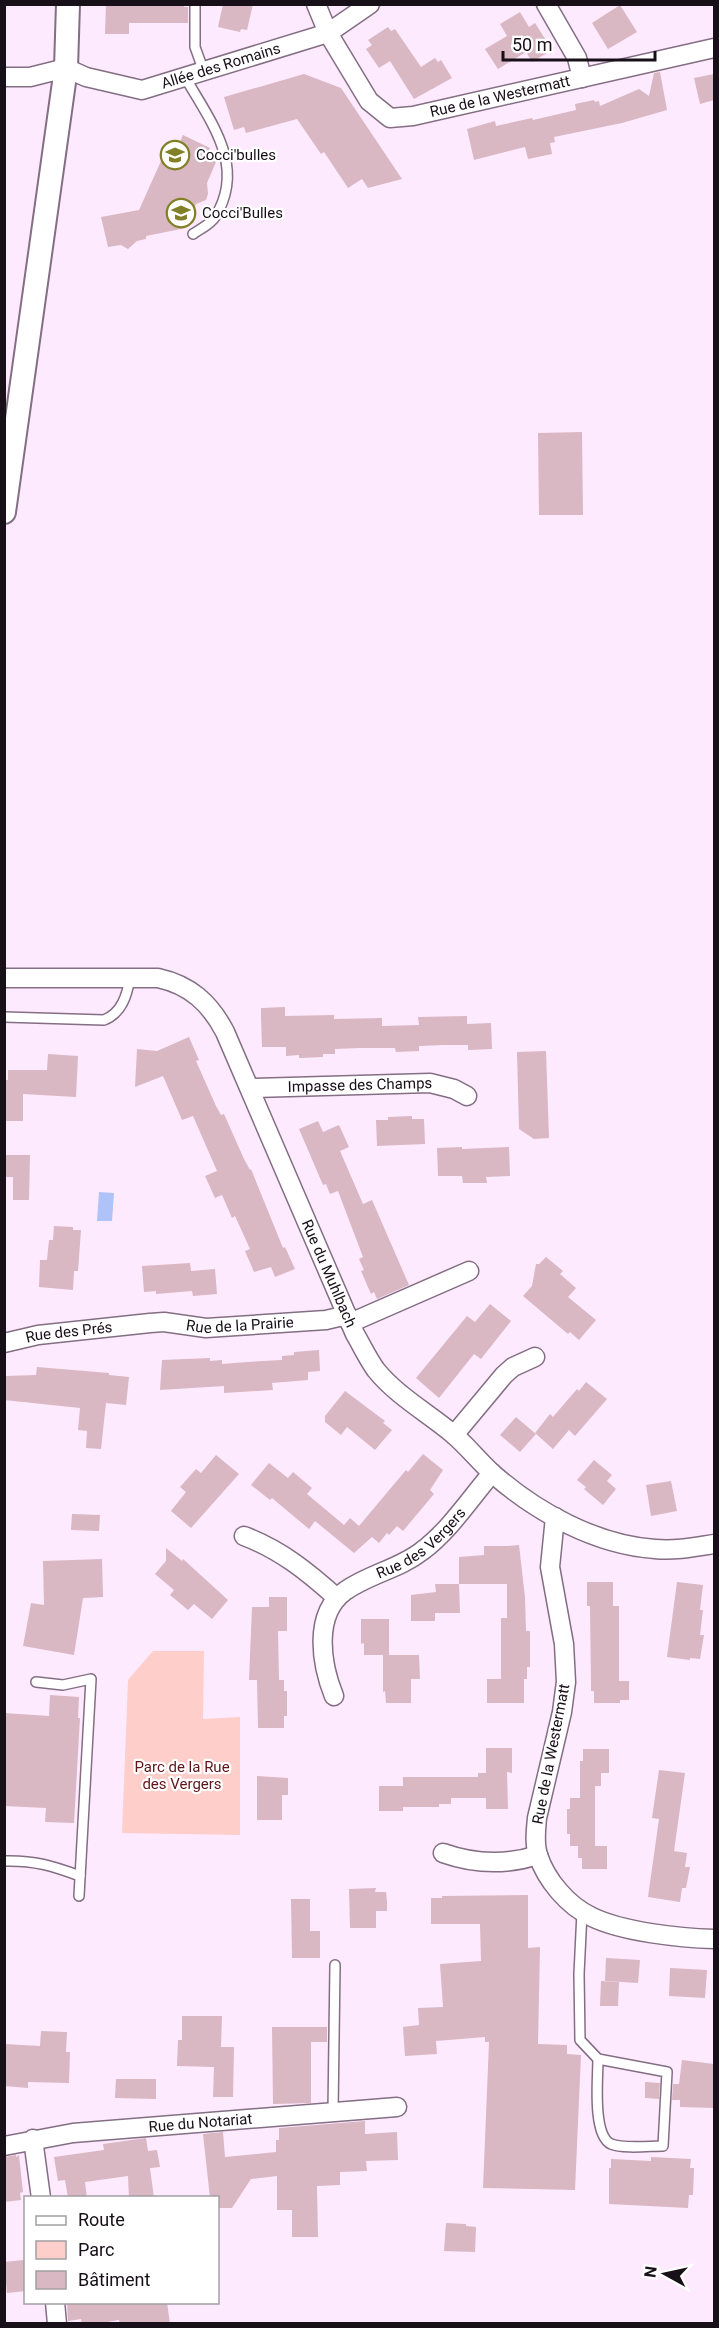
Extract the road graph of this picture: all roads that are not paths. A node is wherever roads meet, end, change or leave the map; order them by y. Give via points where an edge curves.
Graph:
1 (68, 4) edge
2 (195, 4) edge
3 (316, 4) edge
4 (370, 4) edge
5 (546, 4) edge
6 (328, 33) junction
7 (714, 48) edge
8 (66, 68) junction
9 (204, 72) junction
10 (4, 77) edge
11 (185, 77) junction
12 (582, 78) junction
13 (193, 234) dead end
14 (4, 512) edge
15 (4, 978) edge
16 (130, 978) junction
17 (4, 1017) edge
18 (250, 1088) junction
19 (467, 1096) dead end
20 (469, 1271) dead end
21 (348, 1319) junction
22 (135, 1326) joint
23 (4, 1343) edge
24 (535, 1357) dead end
25 (454, 1435) junction
26 (492, 1473) junction
27 (555, 1517) junction
28 (244, 1536) dead end
29 (714, 1544) edge
30 (337, 1598) junction
31 (36, 1682) dead end
32 (334, 1696) dead end
33 (443, 1853) dead end
34 (538, 1855) junction
35 (4, 1861) edge
36 (80, 1876) junction
37 (79, 1896) dead end
38 (582, 1912) junction
39 (714, 1939) edge
40 (334, 1965) dead end
41 (598, 2059) junction
42 (397, 2106) dead end
43 (333, 2112) junction
44 (33, 2139) junction
45 (4, 2146) edge
46 (41, 2196) edge
47 (55, 2304) edge
48 (57, 2324) edge

1 - 8 street
2 - 9 lane via 195,47
3 - 6 street
4 - 6 street, Allée des Romains
5 - 12 street via 577,58
6 - 9 street, Allée des Romains
6 - 12 street, Rue de la Westermatt via 369,101 390,118
7 - 12 street, Rue de la Westermatt
8 - 10 street via 30,77
8 - 11 street, Allée des Romains via 86,77 142,90
8 - 14 street
9 - 11 street, Allée des Romains
11 - 13 lane via 220,137 228,161 227,187 214,219
15 - 16 street, Rue du Muhlbach
16 - 17 lane via 117,1012 104,1020
16 - 18 street, Rue du Muhlbach via 173,981 202,999 218,1018
18 - 19 street, Impasse des Champs via 430,1083
18 - 21 street, Rue du Muhlbach
20 - 21 street, Rue de la Prairie
21 - 22 street, Rue de la Prairie via 213,1328 164,1322
21 - 25 street, Rue du Muhlbach via 377,1371
22 - 23 street, Rue des Prés via 38,1335
24 - 25 street via 504,1375
25 - 26 street, Rue du Muhlbach
26 - 27 street, Rue du Muhlbach
26 - 30 street, Rue des Vergers via 425,1549
27 - 29 street, Rue du Muhlbach via 600,1537 636,1546 668,1549
27 - 34 street, Rue de la Westermatt via 550,1567 564,1644 566,1682 537,1818
28 - 30 street via 290,1558
30 - 32 street via 323,1637 326,1674
31 - 36 lane via 63,1685 91,1679
33 - 34 street via 485,1862
34 - 38 street, Rue de la Westermatt via 552,1881
35 - 36 lane via 28,1860
36 - 37 lane
38 - 39 street, Rue de la Westermatt via 602,1922 633,1929
38 - 41 lane via 580,2040
40 - 43 lane
41 - 41 lane via 599,2124 603,2136 610,2144 620,2146 663,2146 667,2072
42 - 43 street, Rue du Notariat
43 - 44 street, Rue du Notariat
44 - 45 street, Rue du Notariat
44 - 46 street
47 - 48 street

